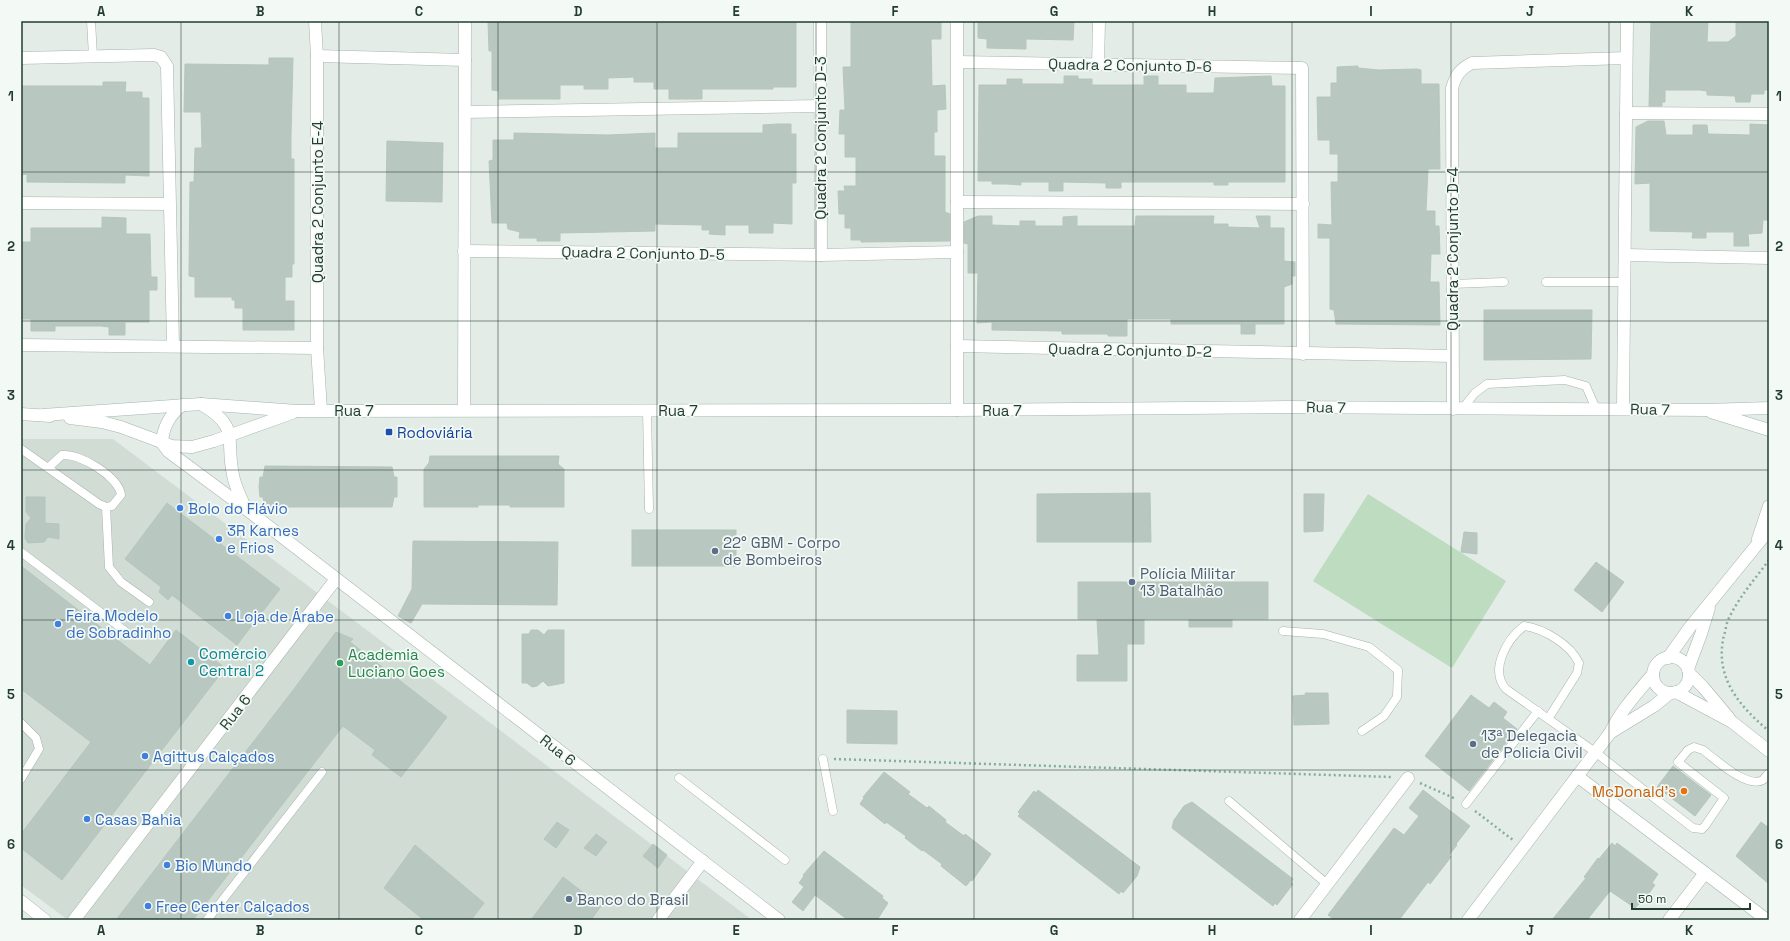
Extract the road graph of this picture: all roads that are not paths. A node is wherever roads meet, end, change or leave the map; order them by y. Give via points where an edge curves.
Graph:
1 (91, 21) edge
2 (315, 21) edge
3 (465, 21) edge
4 (820, 21) edge
5 (957, 21) edge
6 (1099, 21) edge
7 (1627, 21) edge
8 (93, 56) junction
9 (317, 56) junction
10 (21, 58) edge
11 (1626, 58) junction
12 (464, 60) junction
13 (958, 62) junction
14 (1098, 65) junction
15 (819, 106) junction
16 (464, 112) junction
17 (1626, 113) junction
18 (1769, 114) edge
19 (957, 202) junction
20 (21, 203) edge
21 (169, 204) junction
22 (1303, 204) junction
23 (464, 251) junction
24 (957, 252) junction
25 (821, 255) junction
26 (1625, 255) junction
27 (1769, 258) edge
28 (1504, 282) dead end
29 (1546, 282) dead end
30 (1624, 282) junction
31 (1452, 284) junction
32 (21, 345) edge
33 (173, 345) junction
34 (957, 346) junction
35 (317, 348) junction
36 (1303, 354) junction
37 (1452, 356) junction
38 (201, 404) junction
39 (182, 405) junction
40 (1769, 408) edge
41 (1457, 409) junction
42 (1596, 409) junction
43 (1623, 409) junction
44 (321, 410) junction
45 (464, 410) junction
46 (647, 410) junction
47 (957, 410) junction
48 (1706, 410) junction
49 (297, 411) junction
50 (21, 414) edge
51 (43, 415) junction
52 (1769, 430) edge
53 (231, 436) junction
54 (162, 443) junction
55 (21, 449) edge
56 (48, 468) junction
57 (1769, 506) edge
58 (106, 507) junction
59 (246, 509) junction
60 (649, 509) dead end
61 (1769, 530) edge
62 (1756, 544) junction
63 (21, 552) edge
64 (336, 579) junction
65 (149, 602) dead end
66 (1709, 605) junction
67 (125, 631) dead end
68 (1283, 631) dead end
69 (1668, 658) junction
70 (1688, 671) junction
71 (1653, 674) junction
72 (1673, 693) junction
73 (1538, 712) junction
74 (1548, 719) junction
75 (1732, 722) junction
76 (21, 723) edge
77 (1362, 731) dead end
78 (1610, 733) junction
79 (1769, 751) edge
80 (1595, 752) junction
81 (823, 759) road end
82 (322, 772) dead end
83 (1769, 772) edge
84 (1577, 776) junction
85 (21, 778) edge
86 (679, 778) dead end
87 (1408, 778) road end
88 (1229, 801) dead end
89 (1466, 804) dead end
90 (833, 811) dead end
91 (785, 860) dead end
92 (703, 862) junction
93 (1705, 873) junction
94 (1327, 884) junction
95 (21, 901) edge
96 (210, 919) edge
97 (45, 920) edge
98 (74, 920) edge
99 (658, 920) edge
100 (779, 920) edge
101 (1300, 920) edge
102 (1468, 920) edge
103 (1669, 920) edge
104 (1767, 920) edge

1 - 8 lane
2 - 9 street, Quadra 2 Conjunto E-4
3 - 12 street
4 - 15 street, Quadra 2 Conjunto D-3
5 - 13 street
6 - 14 street
7 - 11 street
8 - 10 street
8 - 21 street via 154,55 161,57 167,66
9 - 12 street
9 - 35 street, Quadra 2 Conjunto E-4
11 - 17 street
11 - 31 street, Quadra 2 Conjunto D-4 via 1472,63 1456,75 1452,88
12 - 16 street
13 - 14 street, Quadra 2 Conjunto D-6
13 - 19 street
14 - 22 street, Quadra 2 Conjunto D-6 via 1302,68
15 - 16 street
15 - 25 street, Quadra 2 Conjunto D-3
16 - 23 street
17 - 18 street
17 - 26 street
19 - 22 street
19 - 24 street
20 - 21 street
21 - 33 street
22 - 36 street
23 - 25 street, Quadra 2 Conjunto D-5
23 - 45 street
24 - 25 street, Quadra 2 Conjunto D-5
24 - 34 street
26 - 27 street
26 - 30 street
28 - 31 lane
29 - 30 lane
30 - 43 street
31 - 37 street, Quadra 2 Conjunto D-4
32 - 33 street
33 - 35 street
34 - 36 street, Quadra 2 Conjunto D-2
34 - 47 street
35 - 44 street, Quadra 2 Conjunto E-4
36 - 37 street, Quadra 2 Conjunto D-2
37 - 41 street, Quadra 2 Conjunto D-4
38 - 39 street, Rua 7
38 - 49 street, Rua 7
38 - 53 street via 221,419
39 - 51 street, Rua 7
39 - 54 street via 165,426
40 - 48 street, Rua 7
41 - 42 street, Rua 7
41 - 42 lane via 1487,384 1565,380 1586,386
41 - 47 street, Rua 7 via 1287,407
42 - 43 street, Rua 7
43 - 48 street, Rua 7
44 - 45 street, Rua 7
44 - 49 street, Rua 7
45 - 46 street, Rua 7
46 - 47 street, Rua 7
46 - 60 lane
48 - 52 street, Rua 7
49 - 53 street, Rua 7
50 - 51 street, Rua 7
51 - 54 street, Rua 7 via 102,422
53 - 54 street, Rua 7 via 192,447
53 - 59 street via 233,475
54 - 59 street, Rua 6 via 169,452
55 - 56 lane
56 - 58 lane
56 - 58 lane via 62,455 76,455 89,463 112,479 121,490 122,496 117,502
57 - 62 street
58 - 65 lane via 109,567 122,582
59 - 64 street, Rua 6
61 - 62 street
62 - 66 street
63 - 67 lane
64 - 92 street, Rua 6
64 - 98 street, Rua 6
66 - 69 street
66 - 70 street
68 - 77 lane via 1323,634 1369,647 1398,670 1397,697 1384,716
69 - 70 street via 1680,660
69 - 71 street via 1658,663
70 - 72 street via 1686,685
70 - 75 street
71 - 72 street via 1656,685 1665,692
71 - 78 street via 1615,722
72 - 75 street
72 - 78 street
73 - 74 lane
73 - 74 lane via 1506,689 1500,683 1498,674 1508,644 1524,626 1559,641 1572,652 1579,663 1577,673
73 - 89 lane
74 - 80 lane
75 - 79 street
76 - 85 lane via 36,738 38,749
78 - 80 street
80 - 83 lane via 1693,828 1698,829 1705,826 1724,798 1678,762 1688,750 1694,747 1703,750 1745,780 1763,780
80 - 84 street
81 - 90 lane
82 - 96 lane
84 - 93 street
84 - 102 street
86 - 91 lane
87 - 94 street
88 - 94 lane
92 - 99 street
92 - 100 street, Rua 6
93 - 103 street
93 - 104 street
94 - 101 street
95 - 97 street

